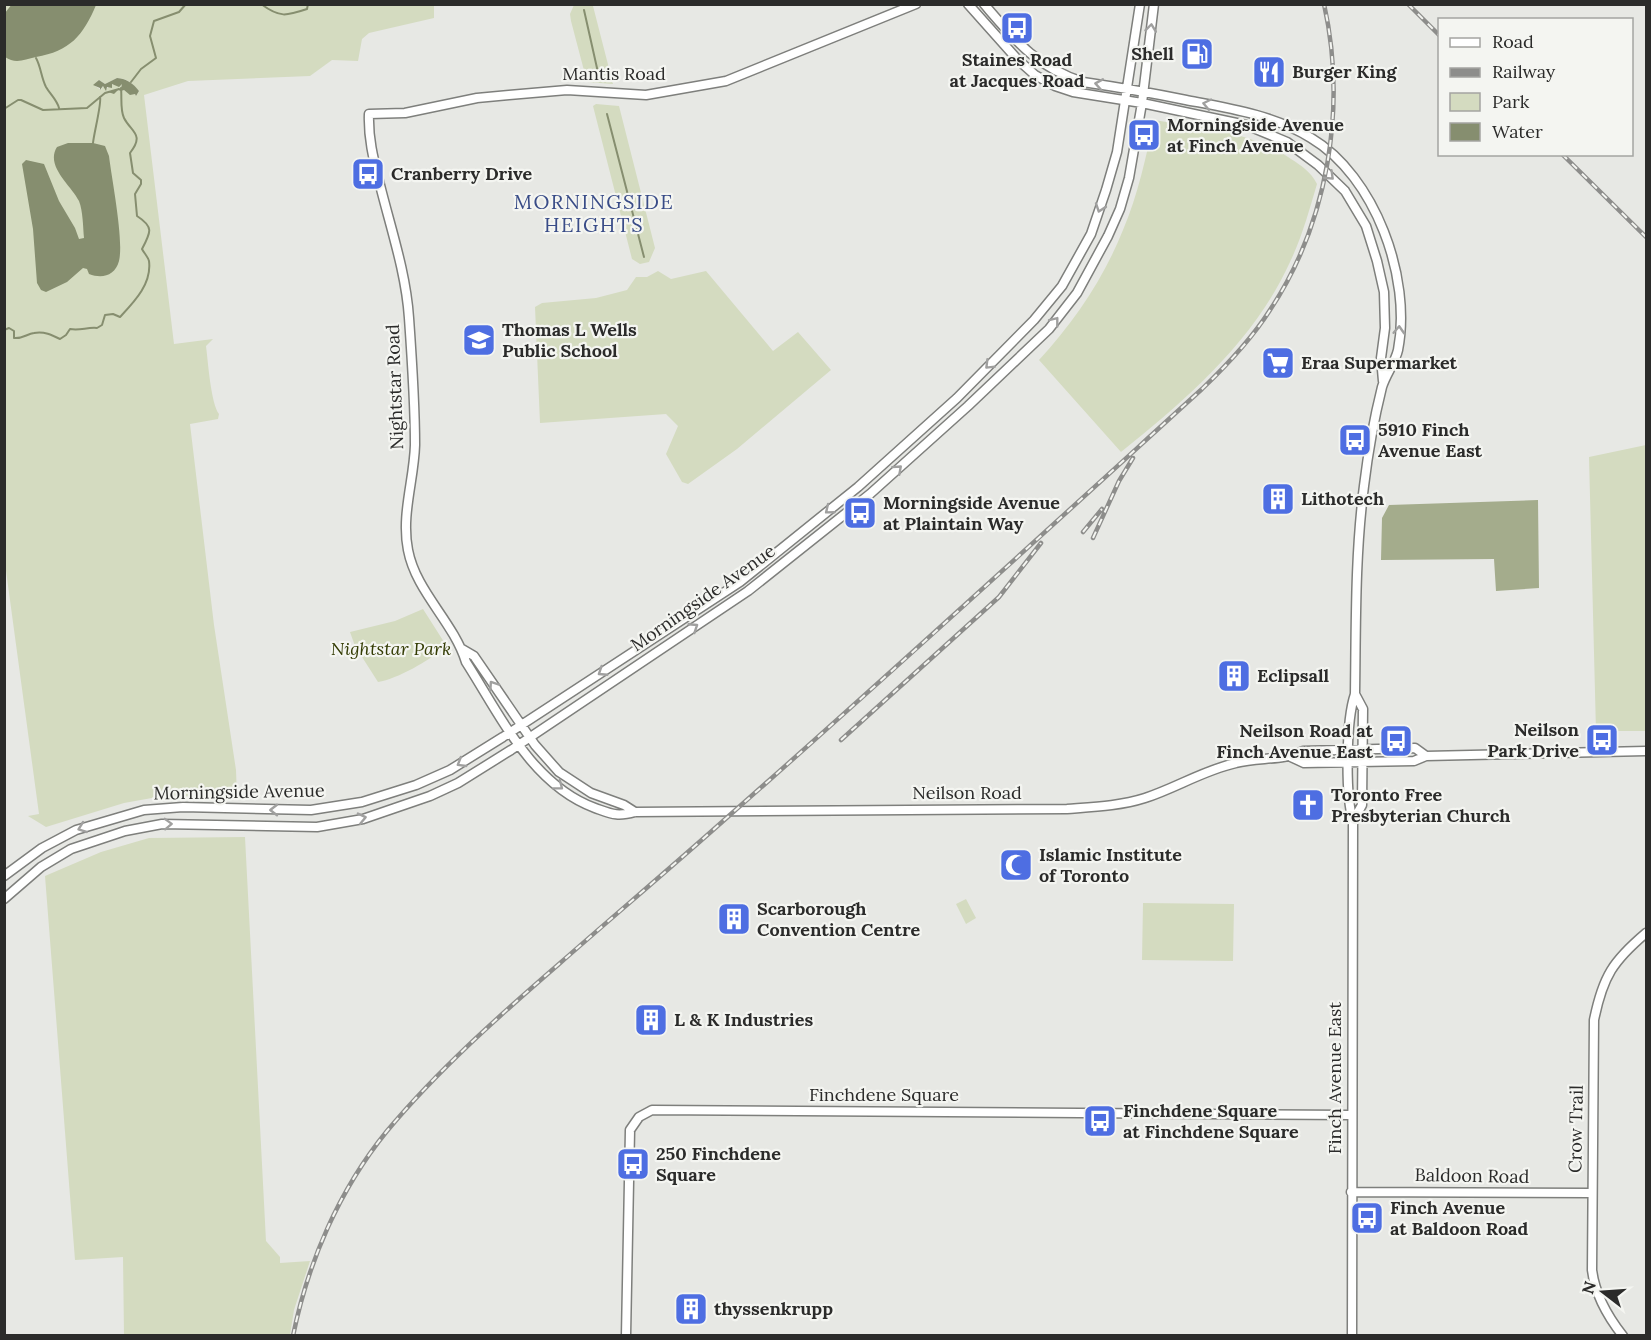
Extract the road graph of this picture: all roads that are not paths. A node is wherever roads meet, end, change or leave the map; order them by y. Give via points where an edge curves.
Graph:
1 (916, 4) edge
2 (968, 4) edge
3 (984, 4) edge
4 (1140, 4) edge
5 (1154, 4) edge
6 (1125, 89) junction
7 (1142, 92) junction
8 (1124, 100) junction
9 (1142, 103) junction
10 (369, 114) joint
11 (1062, 286) junction
12 (1077, 293) junction
13 (1383, 385) junction
14 (639, 648) junction
15 (462, 649) junction
16 (645, 658) junction
17 (1355, 694) junction
18 (521, 725) junction
19 (510, 733) junction
20 (530, 737) junction
21 (519, 744) junction
22 (1362, 748) junction
23 (1349, 749) junction
24 (1647, 751) edge
25 (1425, 756) junction
26 (1291, 757) junction
27 (1362, 761) junction
28 (1349, 762) junction
29 (635, 812) junction
30 (1353, 821) junction
31 (4, 876) edge
32 (4, 900) edge
33 (1647, 933) edge
34 (1352, 1115) junction
35 (1352, 1192) junction
36 (1592, 1193) junction
37 (626, 1335) edge
38 (1352, 1335) edge
39 (1623, 1335) edge

1 - 10 main road, Mantis Road via 726,81 693,88 646,94 567,90 477,98 405,113
2 - 8 main road, Finch Avenue East via 1035,75 1073,92
6 -> 3 main road, Finch Avenue East via 1083,82 1041,63
4 - 6 main road, Morningside Avenue
7 -> 5 main road, Morningside Avenue
6 - 7 main road, Finch Avenue East
6 - 8 main road, Morningside Avenue
7 - 9 main road, Morningside Avenue
13 -> 7 main road, Finch Avenue East via 1398,351 1399,293 1384,229 1361,186 1337,157 1311,138 1283,125 1255,114
8 - 9 main road, Finch Avenue East
8 -> 11 main road, Morningside Avenue via 1117,152 1106,190 1091,234
9 - 12 main road, Morningside Avenue via 1120,209
9 -> 13 main road, Finch Avenue East via 1246,125 1287,142 1345,191 1366,226 1384,292
10 - 15 main road, Nightstar Road via 370,142 409,317 415,445 407,549 422,587
11 - 12 main road
11 -> 14 main road, Morningside Avenue via 957,398 858,487 740,582
16 -> 12 main road, Morningside Avenue via 748,591 870,494 1049,329
13 - 17 main road, Finch Avenue East via 1366,471 1356,555
14 - 16 main road
14 -> 18 main road, Morningside Avenue
18 -> 15 main road, Nightstar Road via 474,656
15 - 19 main road, Nightstar Road
16 - 20 main road, Morningside Avenue
17 - 22 main road, Finch Avenue East via 1363,709
17 - 23 main road, Finch Avenue East
18 - 19 main road, Morningside Avenue
18 - 20 main road, Nightstar Road
19 - 21 main road, Nightstar Road
19 -> 31 main road, Morningside Avenue via 450,770 362,802 311,810 144,810 76,830 42,848
20 - 21 main road, Morningside Avenue
20 - 29 main road, Neilson Road via 559,772 591,793
21 -> 29 main road, Neilson Road via 557,786 586,804 619,816
32 -> 21 main road, Morningside Avenue via 41,867 71,849 125,831 162,824 317,827 363,819 458,783
22 - 23 main road, Neilson Road
22 - 25 main road, Neilson Road via 1414,748
22 - 27 main road, Finch Avenue East
23 - 26 main road, Neilson Road via 1303,751
23 - 28 main road, Finch Avenue East
24 - 25 main road, Neilson Road
25 - 27 main road, Neilson Road via 1414,761
26 - 28 main road, Neilson Road via 1304,763
26 - 29 main road, Neilson Road via 1234,763 1144,798 1103,807
27 - 28 main road, Neilson Road
27 - 30 main road, Finch Avenue East via 1362,805
28 - 30 main road, Finch Avenue East via 1348,805
30 - 34 main road, Finch Avenue East
33 - 36 main road, Crow Trail via 1615,963 1598,999 1594,1020
34 - 35 main road, Finch Avenue East
34 - 37 main road, Finchdene Square via 652,1110 639,1117 630,1130
35 - 36 main road, Baldoon Road
35 - 38 main road, Finch Avenue East
36 - 39 main road, Crow Trail via 1593,1278 1612,1321

